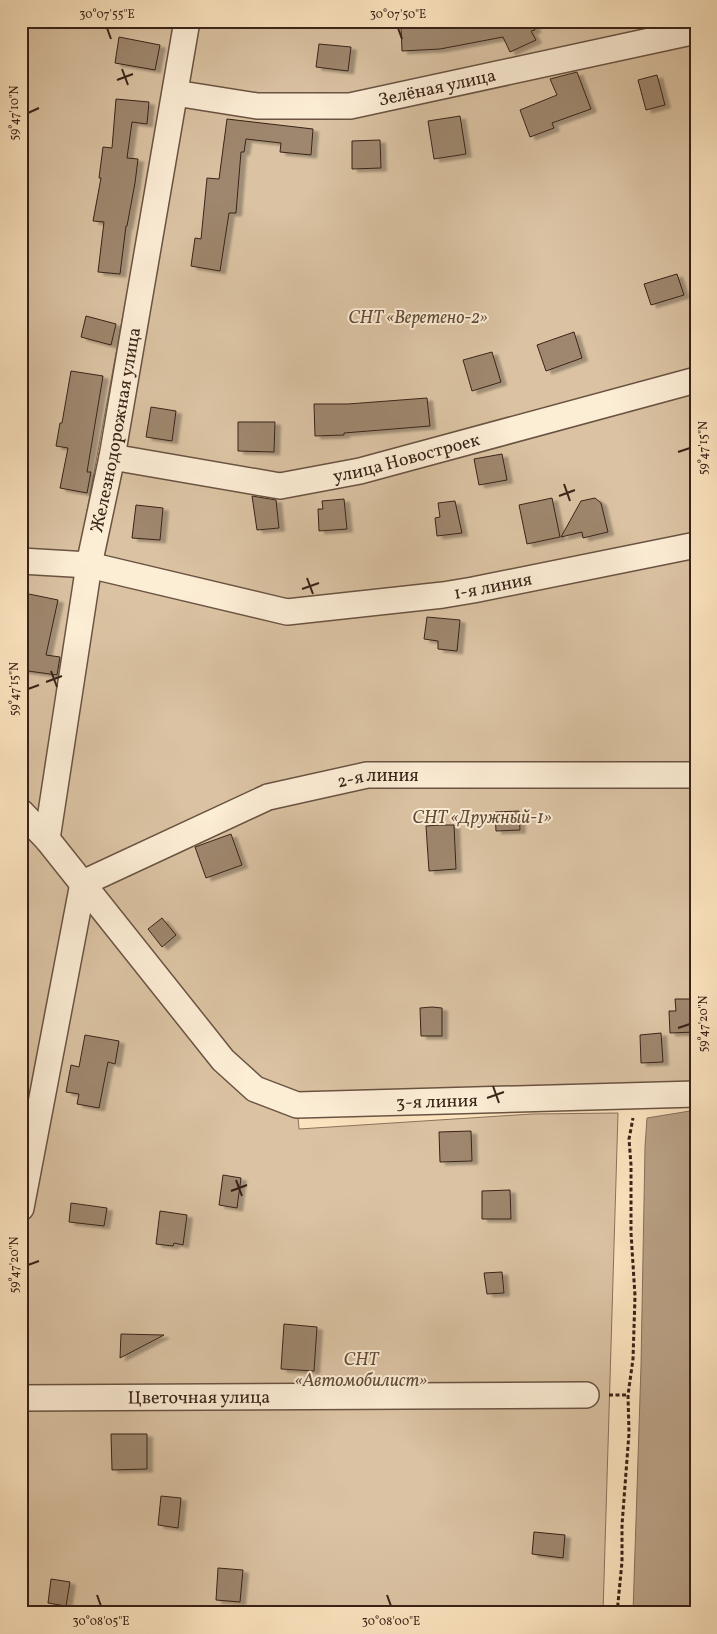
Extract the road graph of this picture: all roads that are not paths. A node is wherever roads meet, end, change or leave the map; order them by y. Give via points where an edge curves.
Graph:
1 (187, 21) edge
2 (696, 31) edge
3 (175, 93) junction
4 (696, 380) edge
5 (112, 456) junction
6 (696, 545) edge
7 (21, 561) edge
8 (90, 565) junction
9 (696, 775) edge
10 (21, 812) edge
11 (47, 839) junction
12 (82, 883) junction
13 (696, 1094) edge
14 (21, 1208) edge
15 (586, 1395) dead end
16 (21, 1398) edge

1 - 3 street, Железнодорожная улица
2 - 3 street, Зелёная улица via 350,106 257,106
3 - 5 street, Железнодорожная улица
4 - 5 street, улица Новостроек via 360,471 280,486
5 - 8 street, Железнодорожная улица
6 - 8 street, 1-я линия via 465,592 287,612
7 - 8 street, 1-я линия
8 - 11 street, Железнодорожная улица
9 - 12 street, 2-я линия via 366,775 268,797
10 - 11 street
11 - 12 street
12 - 13 street, 3-я линия via 223,1060 255,1089 297,1105
12 - 14 street
15 - 16 street, Цветочная улица

